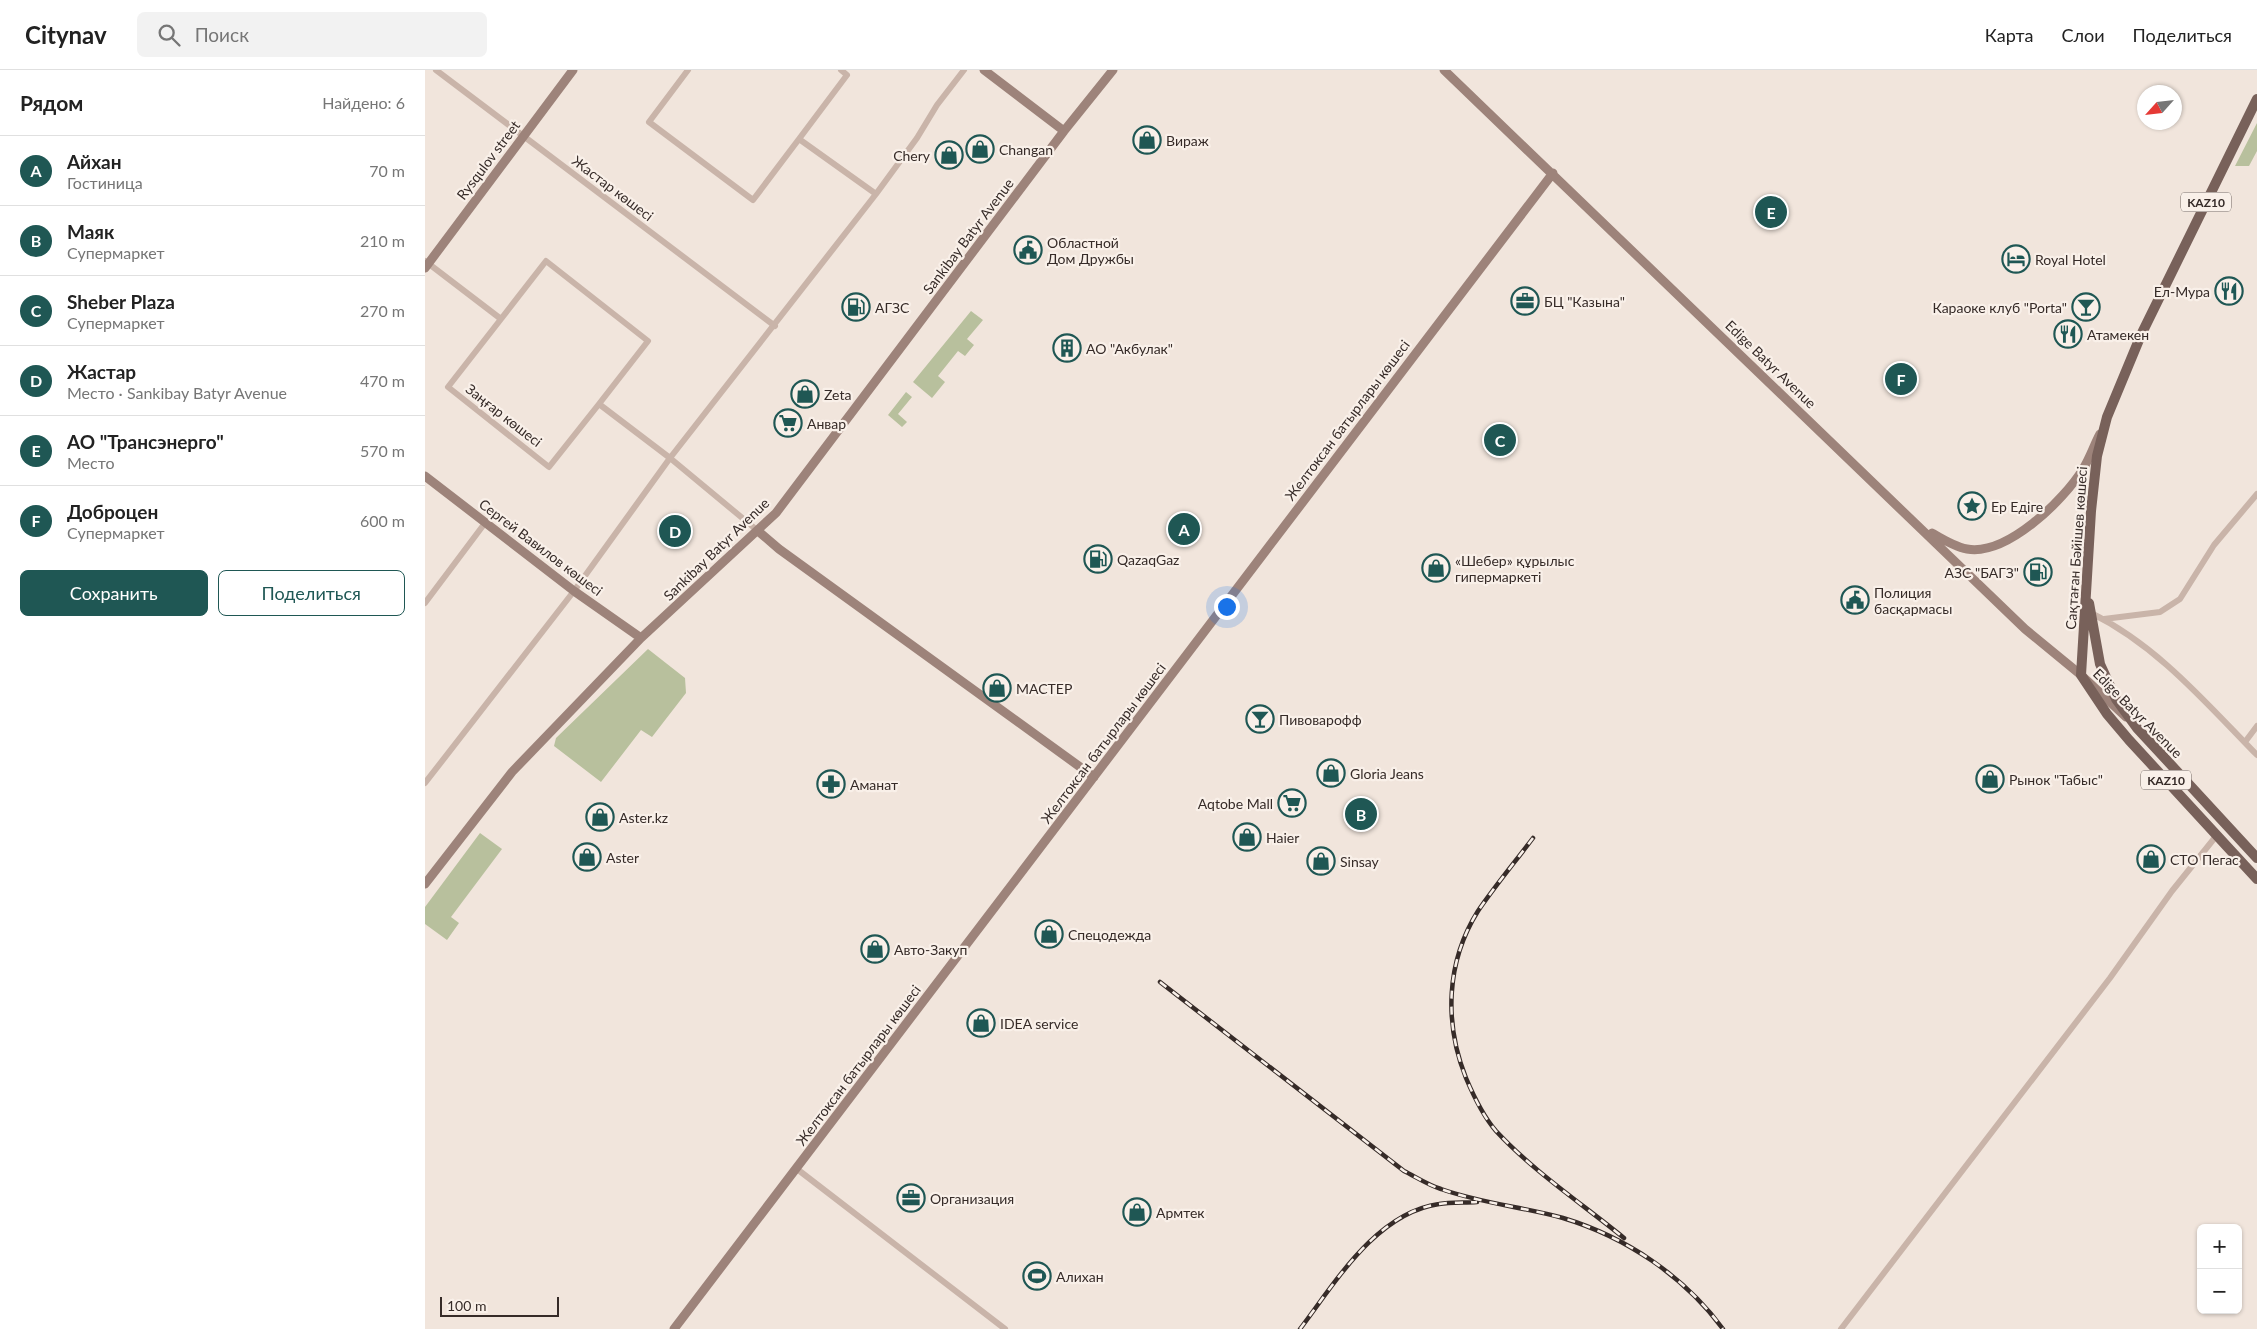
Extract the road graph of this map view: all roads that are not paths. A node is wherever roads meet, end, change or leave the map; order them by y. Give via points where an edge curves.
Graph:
1 (436, 70) edge
2 (573, 70) edge
3 (687, 70) edge
4 (841, 70) edge
5 (964, 70) edge
6 (984, 70) edge
7 (1113, 70) edge
8 (1444, 70) edge
9 (2257, 99) edge
10 (1064, 131) junction
11 (523, 135) junction
12 (799, 139) junction
13 (1553, 173) junction
14 (876, 194) junction
15 (426, 264) edge
16 (501, 319) junction
17 (775, 326) junction
18 (599, 404) junction
19 (2107, 417) junction
20 (670, 458) junction
21 (425, 476) edge
22 (2257, 494) edge
23 (485, 522) junction
24 (1916, 522) junction
25 (757, 531) junction
26 (2086, 583) junction
27 (574, 591) junction
28 (425, 603) edge
29 (2091, 613) junction
30 (2104, 620) junction
31 (641, 638) junction
32 (2081, 675) junction
33 (2257, 726) edge
34 (2137, 728) junction
35 (2245, 742) junction
36 (2257, 755) edge
37 (1094, 777) junction
38 (425, 783) edge
39 (2217, 835) junction
40 (2257, 858) edge
41 (2257, 879) edge
42 (425, 884) edge
43 (797, 1168) junction
44 (674, 1329) edge
45 (1005, 1329) edge
46 (1841, 1329) edge

1 - 11 street, Жастар көшесі
2 - 11 street, Rysqulov street
3 - 12 street via 649,122 753,200
4 - 12 street via 847,75
5 - 14 street
6 - 10 street
7 - 10 street, Sankibay Batyr Avenue
8 - 13 street, Edige Batyr Avenue
9 - 19 main road, Сақтаған Бәйішев көшесі / KAZ10 via 2141,335
10 - 25 street, Sankibay Batyr Avenue via 776,513
11 - 15 street, Rysqulov street
11 - 17 street, Жастар көшесі
12 - 14 street
13 - 24 street, Edige Batyr Avenue
13 - 37 street, Желтоксан батырлары көшесі
14 - 17 street
15 - 16 street
16 - 18 street, Заңғар көшесі via 547,261 648,341
16 - 18 street, Заңғар көшесі via 448,387 549,467
17 - 20 street
18 - 20 street
19 - 24 street via 2083,469 2065,493 2049,510 2017,534 1987,548 1967,549
19 - 26 main road, Сақтаған Бәйішев көшесі / KAZ10 via 2097,456
20 - 25 street
20 - 27 street
21 - 23 street, Сергей Вавилов көшесі
22 - 30 street via 2214,545 2180,600 2159,612
23 - 27 street, Сергей Вавилов көшесі
23 - 28 street
24 - 32 street, Edige Batyr Avenue via 2025,629
25 - 31 street, Sankibay Batyr Avenue
25 - 37 street
26 - 29 main road, KAZ10
26 - 32 main road, Сақтаған Бәйішев көшесі / KAZ10
27 - 31 street, Сергей Вавилов көшесі
27 - 38 street
29 - 30 street
29 - 34 main road, KAZ10 via 2094,641 2103,673 2116,699
30 - 35 street via 2166,663
31 - 42 street, Sankibay Batyr Avenue via 512,772
32 - 34 street, Edige Batyr Avenue
32 - 39 main road, Edige Batyr Avenue / KAZ10 via 2117,726
33 - 35 street
34 - 40 main road, Edige Batyr Avenue / KAZ10
35 - 36 street
37 - 43 street, Желтоксан батырлары көшесі
39 - 41 main road, Edige Batyr Avenue / KAZ10
39 - 46 street
43 - 44 street, Желтоксан батырлары көшесі
43 - 45 street

